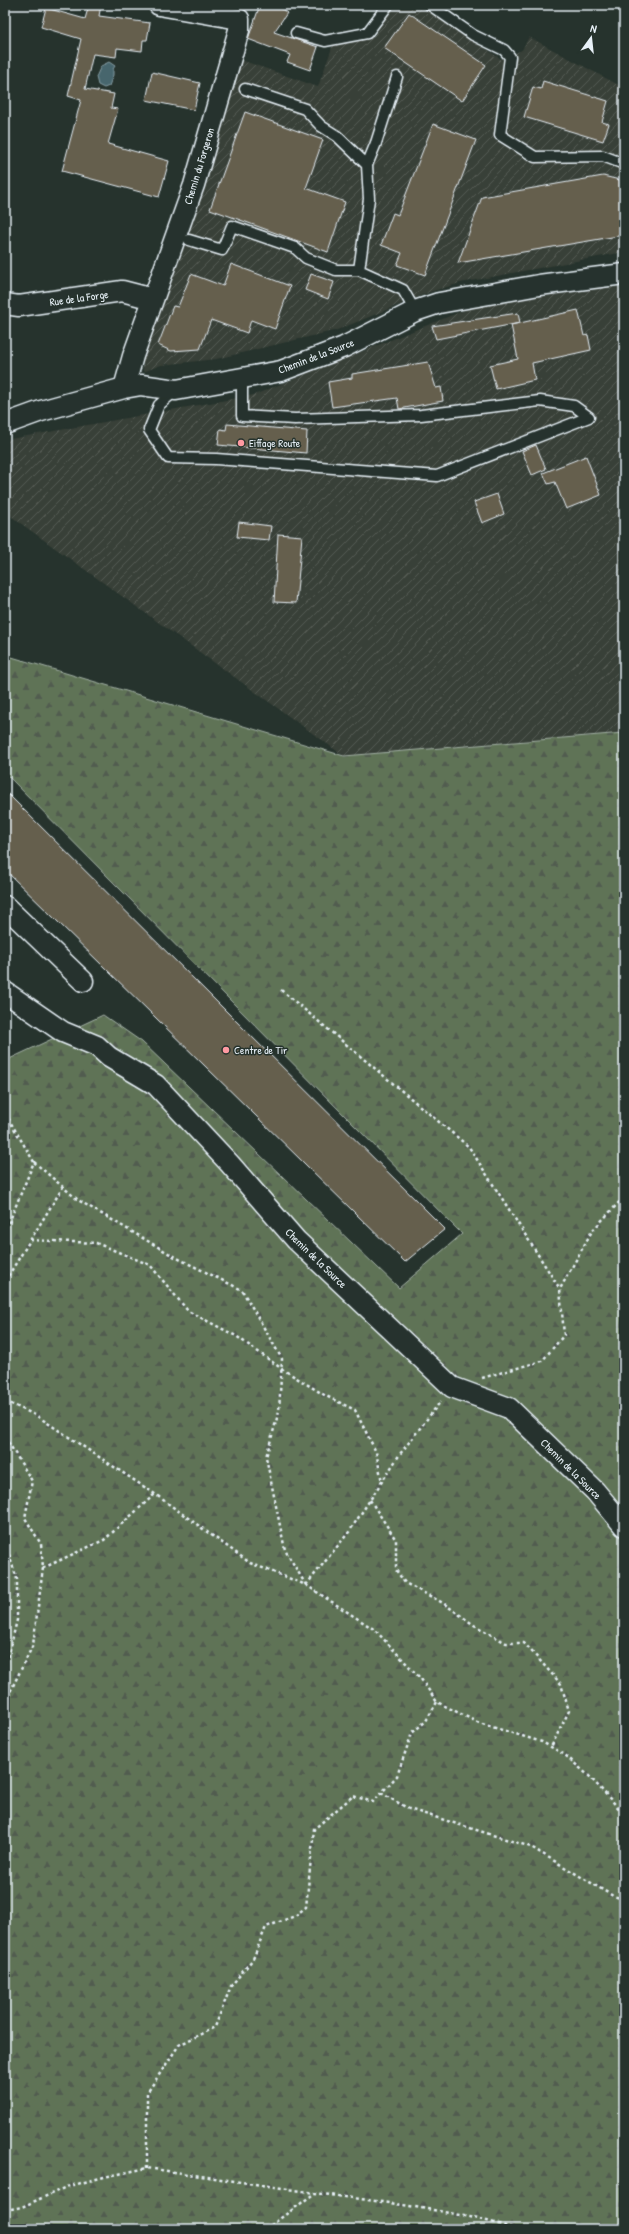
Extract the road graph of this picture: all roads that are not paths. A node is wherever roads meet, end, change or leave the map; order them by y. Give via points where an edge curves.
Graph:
1 (159, 5) edge
2 (388, 5) edge
3 (430, 5) edge
4 (296, 33) dead end
5 (397, 77) dead end
6 (245, 90) dead end
7 (624, 164) edge
8 (367, 165) junction
9 (190, 240) dead end
10 (359, 270) junction
11 (624, 274) edge
12 (153, 299) junction
13 (5, 304) edge
14 (415, 311) junction
15 (242, 378) junction
16 (124, 388) junction
17 (176, 390) junction
18 (5, 424) edge
19 (5, 906) edge
20 (83, 981) dead end
21 (5, 992) edge
22 (624, 1526) edge

1 - 12 street, Chemin du Forgeron via 240,19 194,185
2 - 4 lane via 367,33 324,41
3 - 7 lane via 473,35 504,50 510,57 500,135 535,157 603,156
5 - 8 lane
6 - 8 lane via 305,109 320,126 337,136
8 - 10 lane via 369,199
9 - 10 lane via 222,250 232,226 295,248 306,258 336,270
10 - 14 lane via 403,290
11 - 14 street, Chemin de la Source via 539,285 439,303
12 - 13 street, Rue de la Forge via 122,291 19,306
12 - 16 street, Chemin du Forgeron
14 - 15 street, Chemin de la Source via 344,347 280,371
15 - 17 street, Chemin de la Source
15 - 17 lane via 242,416 296,419 421,415 540,401 574,406 589,417 437,476 216,459 168,458 149,430 159,405
16 - 17 street, Chemin de la Source via 141,385
16 - 18 street, Chemin de la Source via 41,411
19 - 20 street
21 - 22 street, Chemin de la Source via 63,1032 97,1046 109,1057 156,1085 296,1240 452,1387 509,1408 595,1491

